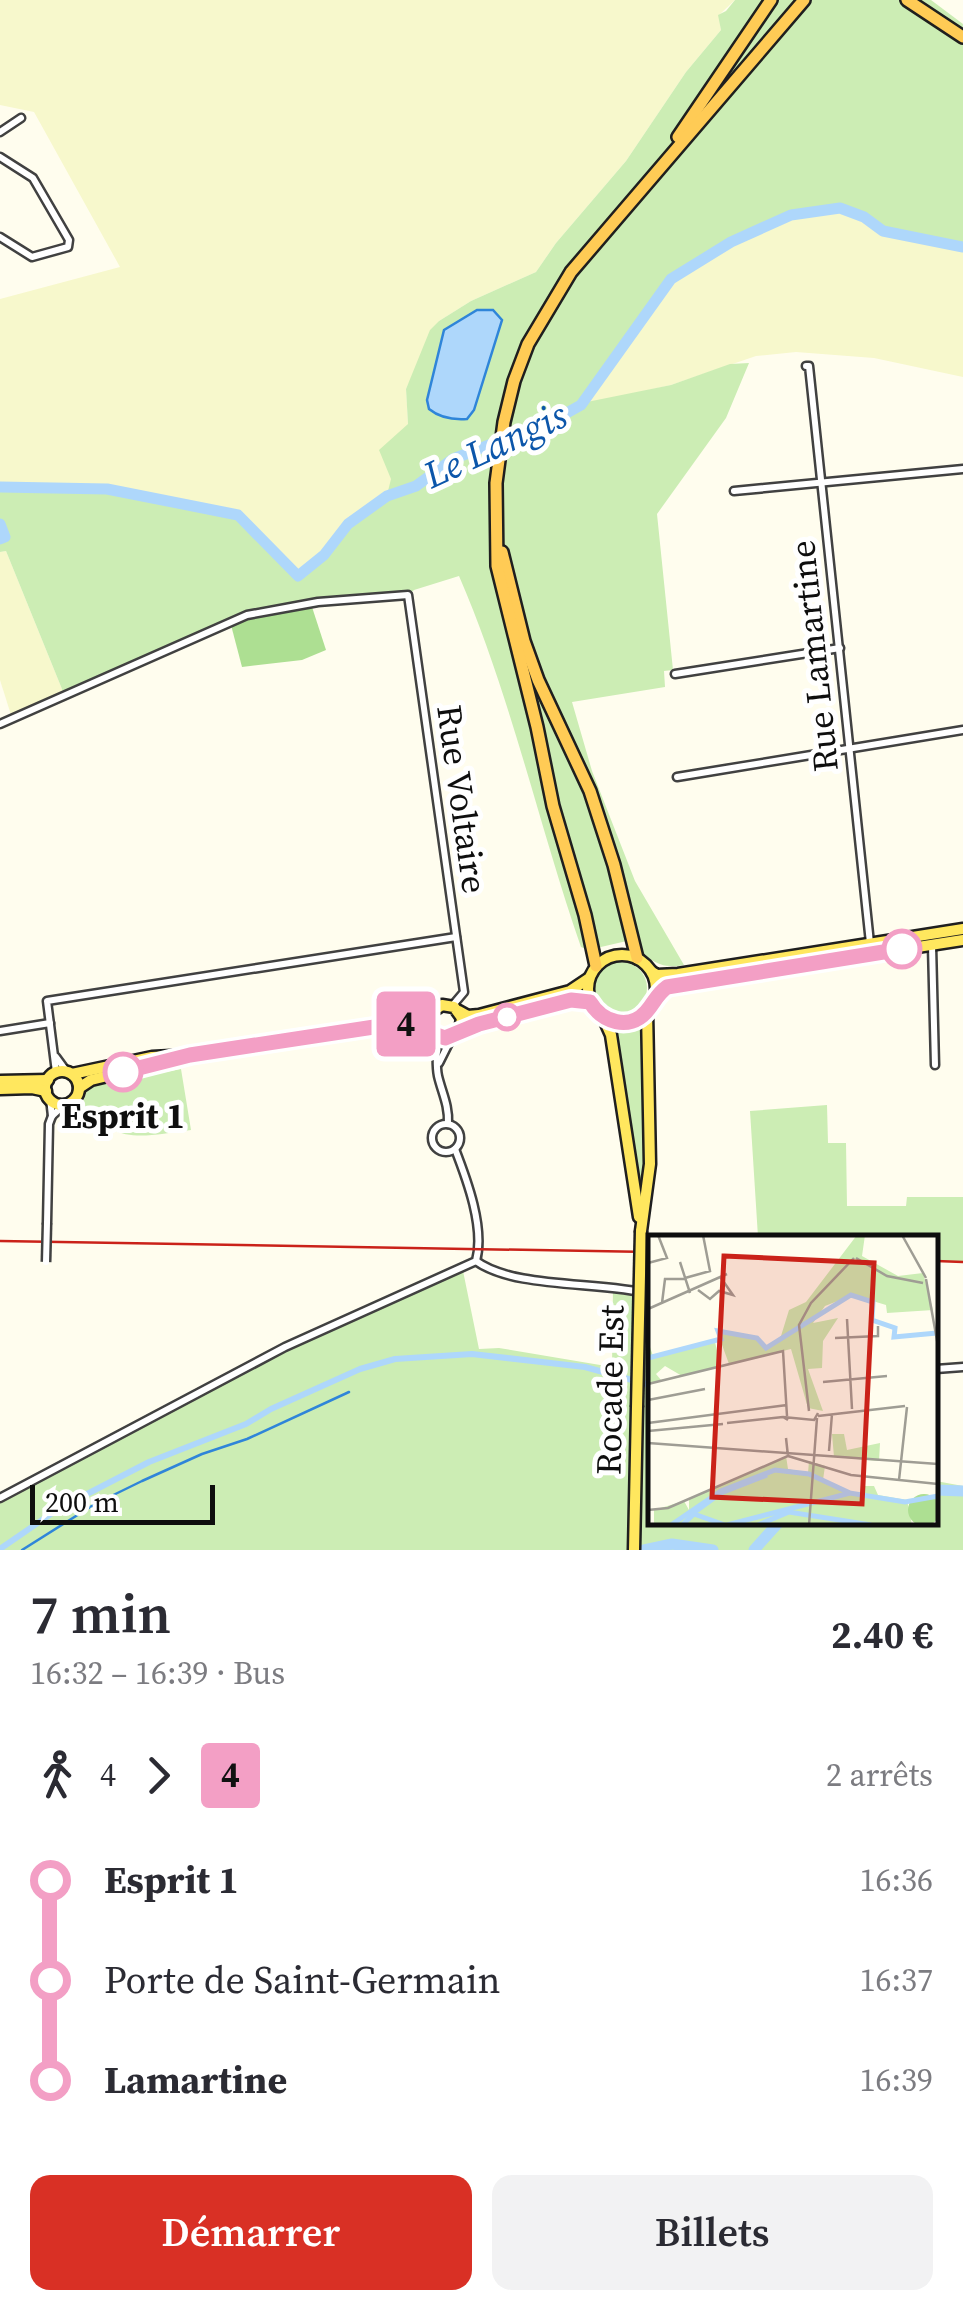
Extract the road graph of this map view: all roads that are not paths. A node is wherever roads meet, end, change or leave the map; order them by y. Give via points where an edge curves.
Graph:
1 (771, 0) edge
2 (804, 0) edge
3 (907, 0) edge
4 (963, 38) edge
5 (21, 118) dead end
6 (0, 132) edge
7 (0, 157) edge
8 (641, 190) junction
9 (0, 238) edge
10 (806, 366) dead end
11 (963, 468) edge
12 (821, 483) junction
13 (734, 491) dead end
14 (495, 513) junction
15 (840, 648) junction
16 (674, 674) dead end
17 (0, 724) edge
18 (963, 730) edge
19 (850, 750) junction
20 (677, 777) dead end
21 (963, 929) edge
22 (456, 937) junction
23 (963, 940) edge
24 (870, 943) junction
25 (932, 944) junction
26 (637, 958) junction
27 (592, 972) junction
28 (652, 972) junction
29 (655, 996) junction
30 (590, 1002) junction
31 (456, 1009) junction
32 (647, 1012) junction
33 (603, 1017) junction
34 (50, 1023) junction
35 (431, 1026) junction
36 (0, 1031) edge
37 (456, 1034) junction
38 (190, 1055) junction
39 (438, 1064) junction
40 (934, 1064) dead end
41 (0, 1081) edge
42 (56, 1081) junction
43 (79, 1088) junction
44 (0, 1089) edge
45 (65, 1104) junction
46 (52, 1116) junction
47 (448, 1124) junction
48 (454, 1150) junction
49 (641, 1231) junction
50 (476, 1261) junction
51 (46, 1262) dead end
52 (648, 1294) edge
53 (963, 1368) edge
54 (938, 1369) edge
55 (0, 1498) edge
56 (634, 1545) edge

1 - 8 highway
2 - 8 highway
3 - 4 highway
5 - 6 street
7 - 9 street via 33,178 66,232 68,247 32,257
8 - 14 highway via 571,272 528,344 504,422
10 - 12 street, Rue Lamartine
11 - 12 street
12 - 13 street
12 - 15 street, Rue Lamartine
14 - 26 highway via 524,641 590,791
14 - 27 highway via 505,609
15 - 16 street
15 - 19 street, Rue Lamartine
17 - 22 street, Rue Voltaire via 247,615 408,595
18 - 19 street
19 - 20 street
19 - 24 street, Rue Lamartine
21 - 24 main road
22 - 31 street, Rue Voltaire via 464,992
22 - 34 street via 47,1001
23 - 25 main road
24 - 28 main road via 678,974
25 - 29 main road via 686,983
25 - 40 street
26 - 27 main road via 615,955
26 - 28 main road
27 - 30 main road
27 - 31 main road via 570,991 468,1016
28 - 29 main road
29 - 32 main road
30 - 33 main road
30 - 37 main road via 571,1000
31 - 35 main road via 437,1006
31 - 37 main road via 462,1020
32 - 33 main road via 630,1021
32 - 49 main road, Rocade Est via 650,1164
33 - 49 main road, Rocade Est
34 - 36 street
34 - 42 street
35 - 37 main road via 443,1038
35 - 38 main road via 400,1023
35 - 39 street
37 - 39 street
38 - 42 main road via 152,1057
38 - 43 main road
39 - 47 street
41 - 42 main road
42 - 43 main road
42 - 44 main road
42 - 45 main road
42 - 46 street
43 - 45 main road
45 - 46 street
46 - 51 street, bridge
47 - 48 street via 459,1132
47 - 48 street via 435,1129 432,1142 441,1152
48 - 50 street via 474,1219
49 - 56 main road, Rocade Est, bridge
50 - 52 street via 511,1276
50 - 55 street via 285,1346
53 - 54 street

